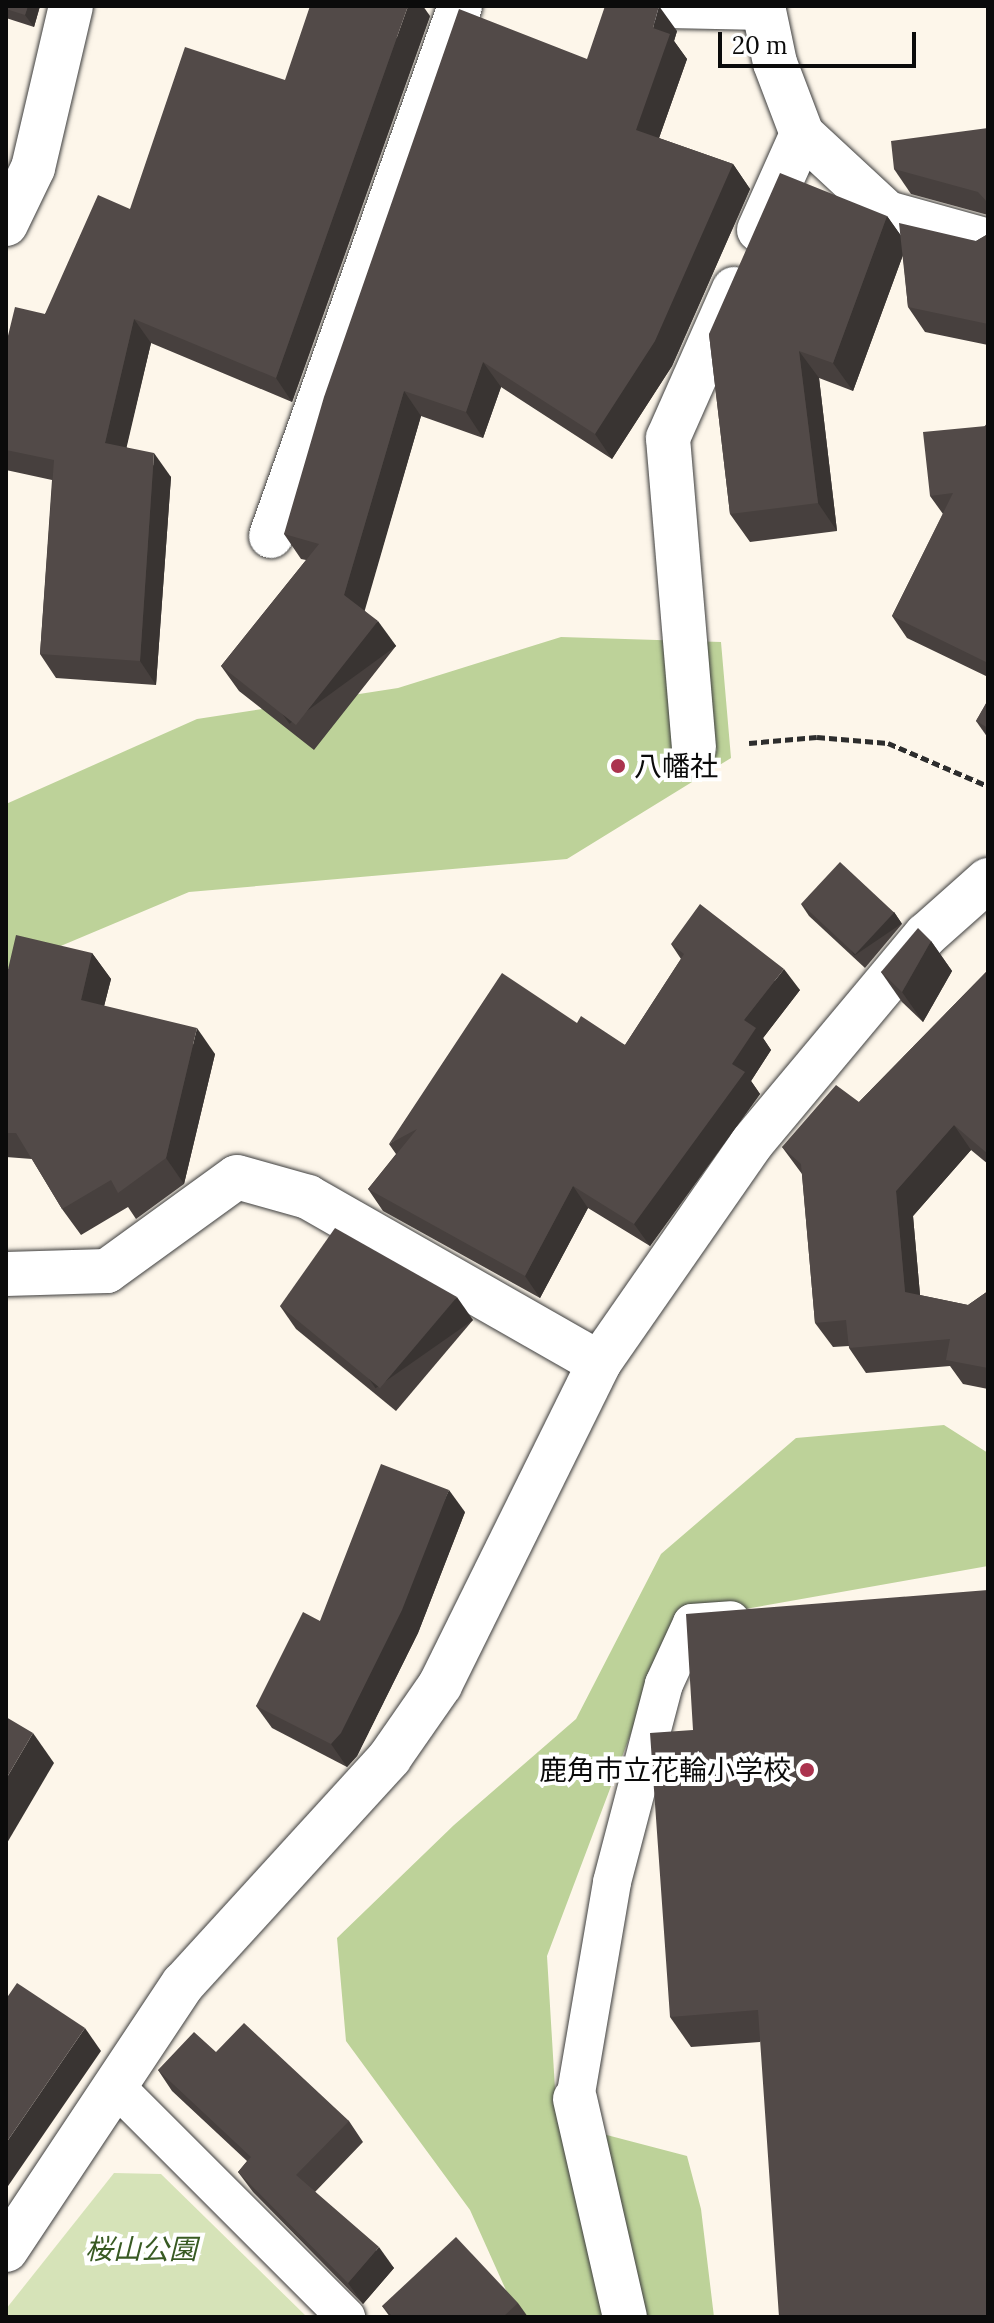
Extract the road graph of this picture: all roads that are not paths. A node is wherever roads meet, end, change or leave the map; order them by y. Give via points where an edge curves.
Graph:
1 (71, 6) edge
2 (460, 6) edge
3 (669, 6) edge
4 (763, 7) edge
5 (802, 134) junction
6 (6, 224) edge
7 (988, 241) edge
8 (271, 536) dead end
9 (694, 748) road end
10 (988, 880) edge
11 (6, 1274) edge
12 (599, 1363) junction
13 (767, 1616) edge
14 (115, 2086) junction
15 (575, 2099) joint
16 (6, 2250) edge
17 (346, 2317) edge
18 (625, 2317) edge

1 - 6 street via 33,168
2 - 8 street
3 - 4 street
4 - 5 street via 775,63
5 - 7 street via 887,213
5 - 9 street via 668,438
10 - 12 street via 926,935 751,1144
11 - 12 street via 107,1271 237,1177 308,1197
12 - 14 street via 440,1685 390,1757 183,1984
13 - 15 lane via 692,1623 664,1684 612,1882
14 - 16 street
14 - 17 lane
15 - 18 street

